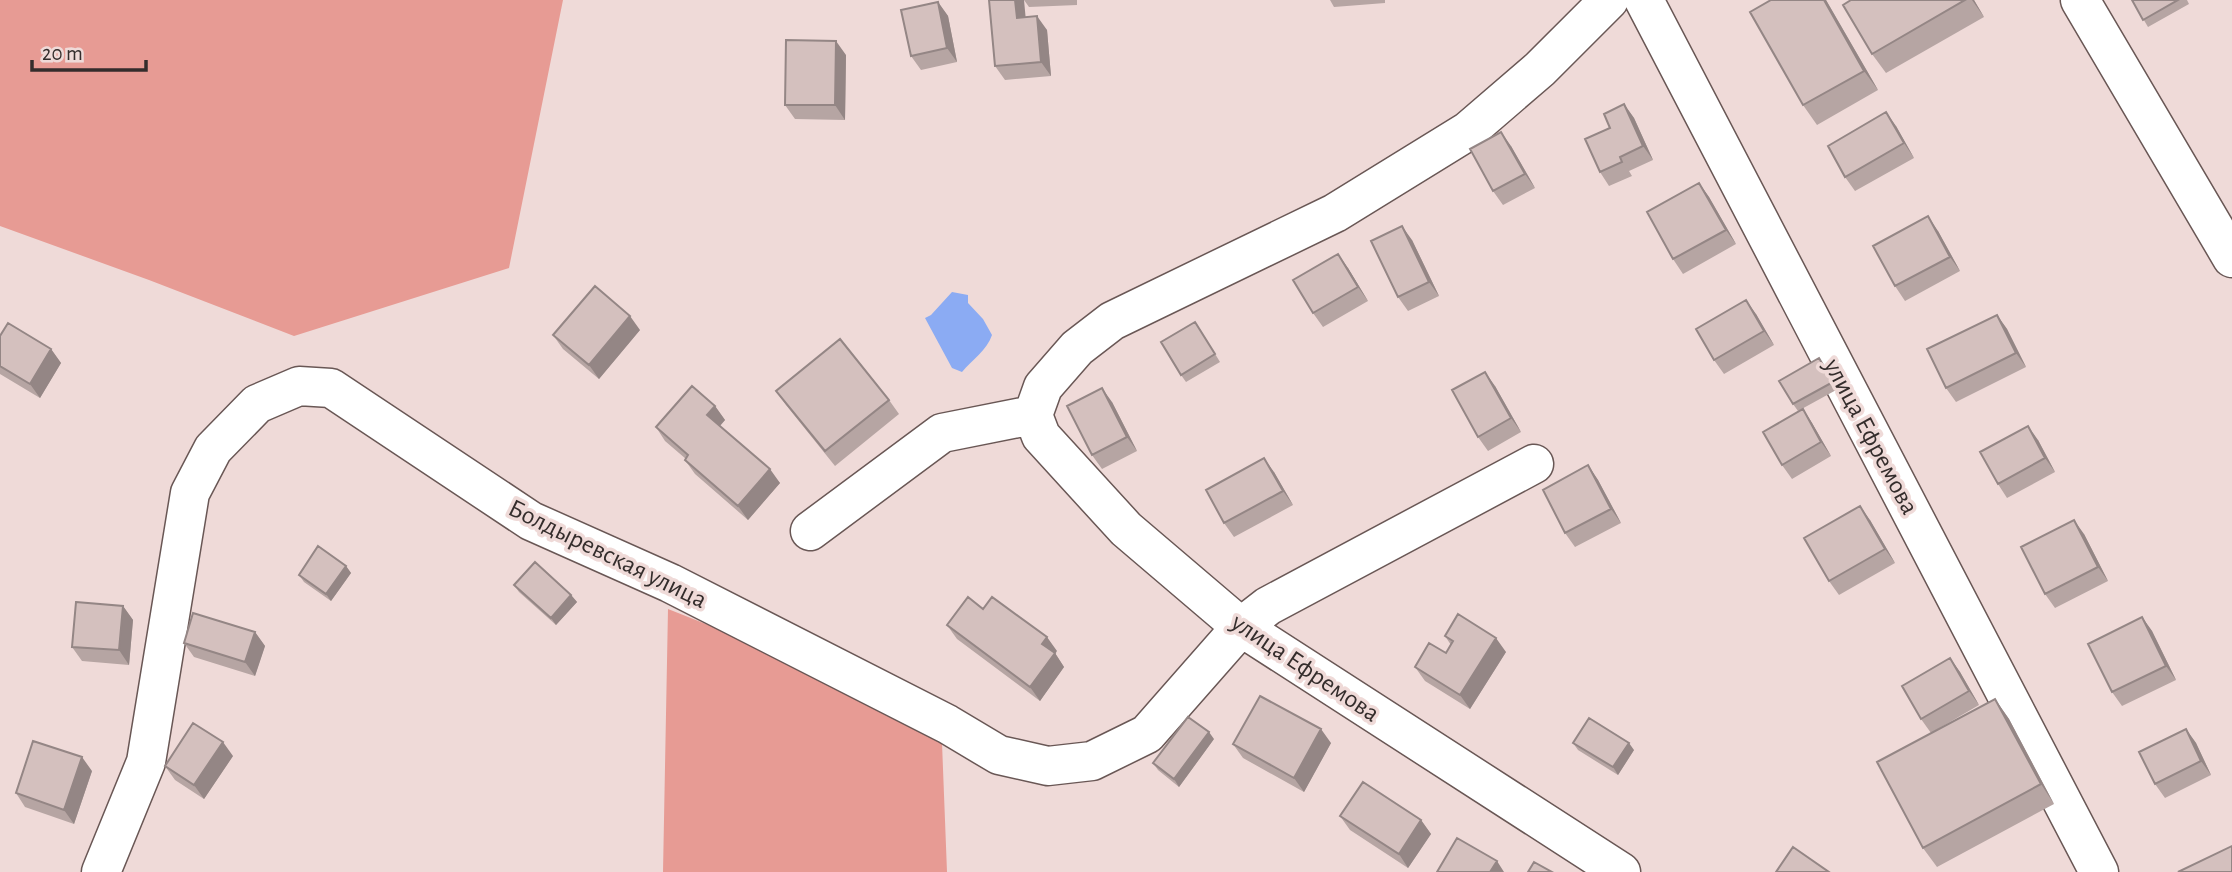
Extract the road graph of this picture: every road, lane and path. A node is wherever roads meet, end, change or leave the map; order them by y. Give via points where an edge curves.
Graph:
1 (1609, 0) edge
2 (1644, 0) edge
3 (2080, 0) edge
4 (2232, 258) edge
5 (1032, 415) junction
6 (1534, 464) dead end
7 (810, 531) dead end
8 (1241, 627) junction
9 (101, 872) edge
10 (1621, 872) edge
11 (2099, 872) edge

1 - 5 street via 1540,69 1468,131 1335,213 1112,321 1077,348 1043,387
2 - 11 street, улица Ефремова
3 - 4 street
5 - 7 street via 942,433
5 - 8 street, улица Ефремова via 1041,436 1126,529
6 - 8 street, Болдыревская улица via 1268,606
8 - 9 street, Болдыревская улица via 1147,734 1092,761 1048,766 999,755 682,589 531,521 331,388 299,386 257,404 214,449 190,493 146,762
8 - 10 street, улица Ефремова

